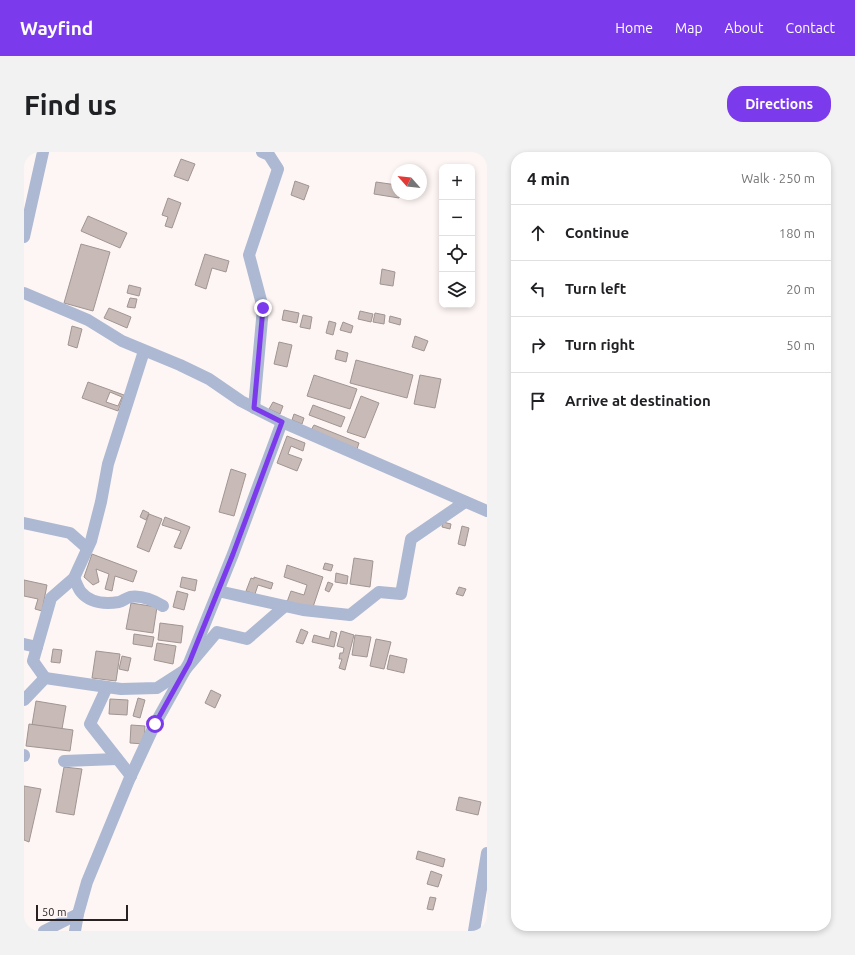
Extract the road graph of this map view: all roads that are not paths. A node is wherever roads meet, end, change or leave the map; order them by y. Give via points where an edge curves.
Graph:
1 (43, 152) edge
2 (262, 152) edge
3 (24, 237) edge
4 (24, 293) edge
5 (144, 351) junction
6 (254, 408) junction
7 (282, 422) junction
8 (465, 502) junction
9 (487, 511) edge
10 (24, 523) edge
11 (87, 548) junction
12 (74, 578) junction
13 (218, 591) junction
14 (163, 606) dead end
15 (286, 606) junction
16 (24, 644) edge
17 (37, 647) junction
18 (185, 670) junction
19 (46, 678) junction
20 (107, 687) junction
21 (24, 700) edge
22 (117, 759) junction
23 (64, 761) dead end
24 (131, 776) junction
25 (487, 853) edge
26 (78, 914) junction
27 (44, 931) edge
28 (75, 931) edge
29 (474, 931) edge

1 - 3 street
2 - 6 street via 269,155 278,169 249,255 263,308
4 - 5 street via 88,320
5 - 6 street via 209,379
5 - 11 street via 108,464 102,502
6 - 7 street
7 - 8 street
7 - 13 street
8 - 9 street
8 - 15 street via 411,539 401,594 379,592 350,615
10 - 11 street via 70,533
11 - 12 street
12 - 14 street via 81,592 90,599 110,603 136,597 152,600
12 - 17 street via 51,598
13 - 15 street
13 - 18 street
15 - 18 street via 247,639 217,632
16 - 17 street
17 - 19 street via 33,661
18 - 20 street via 157,688
18 - 24 street via 155,724
19 - 20 street
19 - 21 street
20 - 22 street via 90,724
22 - 23 street
22 - 24 street
24 - 26 street via 87,882
25 - 29 street
26 - 27 street
26 - 28 street

